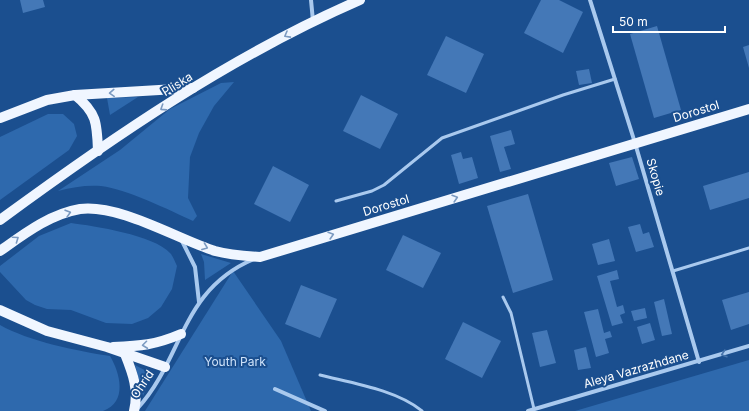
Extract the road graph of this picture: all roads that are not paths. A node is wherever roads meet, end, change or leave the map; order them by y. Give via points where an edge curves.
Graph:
1 (311, 0) edge
2 (360, 0) edge
3 (590, 0) edge
4 (313, 21) junction
5 (615, 79) junction
6 (193, 88) junction
7 (75, 95) junction
8 (749, 109) edge
9 (0, 118) edge
10 (635, 143) junction
11 (98, 151) junction
12 (336, 201) dead end
13 (0, 220) edge
14 (176, 235) junction
15 (749, 248) edge
16 (0, 251) edge
17 (260, 257) junction
18 (673, 271) junction
19 (503, 297) dead end
20 (199, 302) junction
21 (0, 310) edge
22 (181, 334) junction
23 (749, 346) edge
24 (107, 347) junction
25 (125, 354) junction
26 (698, 362) junction
27 (165, 367) junction
28 (320, 375) dead end
29 (275, 389) dead end
30 (534, 409) junction
31 (135, 411) edge
32 (326, 411) edge
33 (422, 411) edge
34 (528, 411) edge

1 - 4 street
2 - 4 main road, Pliska
3 - 5 street, Skopie
4 -> 6 main road, Pliska
5 - 10 street, Skopie
5 - 12 lane via 442,138 384,185
6 -> 7 main road
6 -> 11 main road, Pliska
7 - 9 main road via 48,100
7 - 11 main road via 87,105 94,117
8 - 10 main road, Dorostol
17 -> 10 main road, Dorostol
10 - 18 street, Skopie
11 - 13 main road, Pliska
16 -> 14 main road, Dorostol via 32,228 56,216 80,209 100,209
14 -> 17 main road, Dorostol via 216,251
14 - 20 street via 184,243 195,267
15 - 18 lane
17 - 20 street, Ohrid via 226,275 209,289
18 - 26 street, Skopie
19 - 30 lane via 511,313
20 - 22 street, Ohrid
21 - 24 main road via 47,330
22 -> 24 main road via 145,346
22 - 27 street, Ohrid
23 -> 26 street, Aleya Vazrazhdane
24 - 25 main road
25 - 27 main road
25 - 31 main road via 136,386
26 - 30 street, Aleya Vazrazhdane
27 - 31 street, Ohrid via 145,400
28 - 33 lane via 389,394 413,404
29 - 32 street
30 - 34 street, Aleya Vazrazhdane

